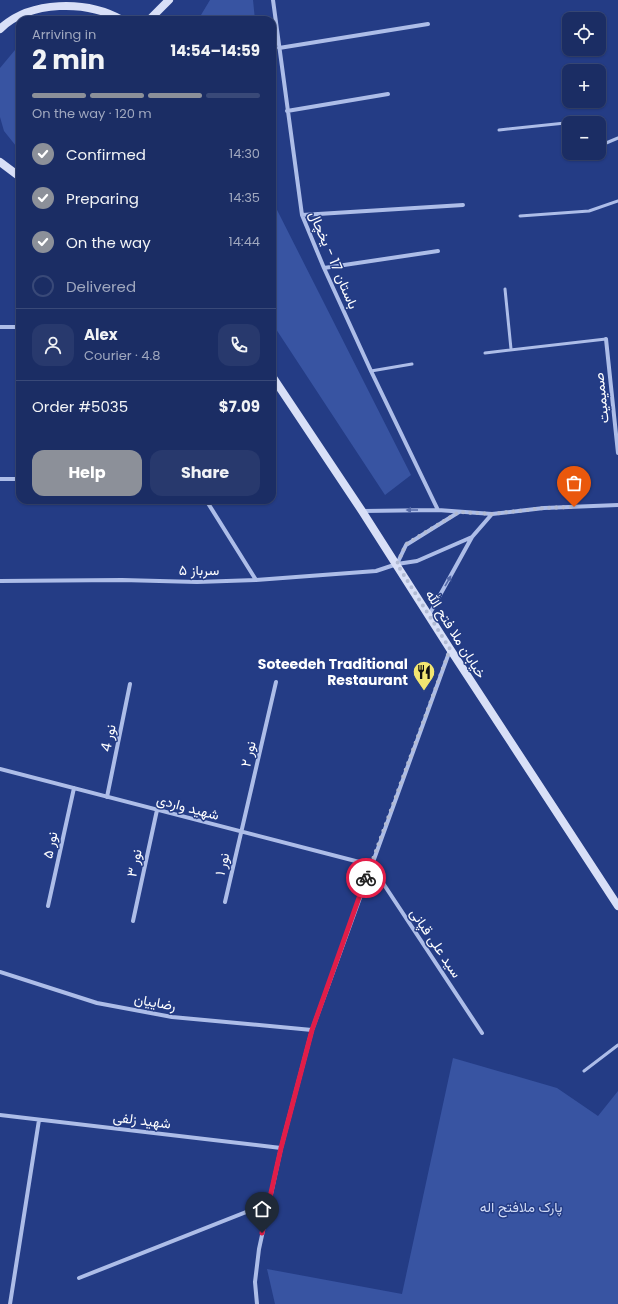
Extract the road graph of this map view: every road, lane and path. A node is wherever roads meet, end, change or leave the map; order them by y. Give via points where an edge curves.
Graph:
1 (64, 0) edge
2 (169, 0) edge
3 (273, 0) edge
4 (16, 16) edge
5 (17, 16) edge
6 (117, 16) edge
7 (152, 16) edge
8 (275, 16) edge
9 (276, 24) edge
10 (428, 24) dead end
11 (0, 29) edge
12 (279, 48) junction
13 (388, 94) dead end
14 (287, 111) junction
15 (562, 123) edge
16 (499, 130) dead end
17 (618, 138) edge
18 (606, 143) edge
19 (0, 162) edge
20 (16, 174) edge
21 (618, 201) edge
22 (463, 205) dead end
23 (302, 215) junction
24 (520, 216) dead end
25 (438, 252) dead end
26 (324, 268) junction
27 (504, 289) dead end
28 (0, 327) edge
29 (16, 327) edge
30 (606, 340) joint
31 (511, 349) junction
32 (485, 352) dead end
33 (412, 364) dead end
34 (371, 371) junction
35 (276, 382) edge
36 (618, 453) edge
37 (0, 479) edge
38 (16, 479) edge
39 (208, 504) edge
40 (618, 505) edge
41 (438, 510) junction
42 (362, 511) junction
43 (459, 512) junction
44 (492, 514) junction
45 (472, 537) junction
46 (397, 564) junction
47 (256, 580) junction
48 (0, 581) edge
49 (429, 615) junction
50 (450, 649) junction
51 (276, 682) dead end
52 (130, 684) dead end
53 (0, 769) edge
54 (74, 788) junction
55 (107, 797) junction
56 (157, 810) junction
57 (241, 832) junction
58 (371, 865) junction
59 (225, 902) dead end
60 (48, 906) dead end
61 (618, 906) edge
62 (133, 921) dead end
63 (0, 972) edge
64 (312, 1030) junction
65 (482, 1034) dead end
66 (618, 1045) edge
67 (584, 1071) dead end
68 (0, 1115) edge
69 (39, 1120) junction
70 (281, 1148) junction
71 (269, 1203) junction
72 (79, 1278) dead end
73 (10, 1304) edge
74 (257, 1304) edge

1 - 5 main road via 34,6
1 - 6 main road via 91,4
2 - 7 main road
3 - 8 street, باستان 17 - یخچال
4 - 11 main road
9 - 12 street, باستان 17 - یخچال
10 - 12 street
12 - 14 street, باستان 17 - یخچال
13 - 14 street
14 - 23 street, باستان 17 - یخچال
15 - 16 lane
17 - 18 lane
19 - 20 main road
21 - 24 lane via 589,211
22 - 23 street
23 - 26 street, باستان 17 - یخچال
25 - 26 street
26 - 34 street, باستان 17 - یخچال
27 - 31 lane
28 - 29 street
30 - 31 lane
30 - 36 street, صمیمیت
31 - 32 lane
33 - 34 lane
34 - 41 street, باستان 17 - یخچال
35 - 42 main road, خیابان ملا فتح الله
37 - 38 street
39 - 47 street
40 - 44 street via 544,508
41 -> 42 street
41 - 43 street
42 - 46 main road, خیابان ملا فتح الله
43 - 44 street
43 - 46 street via 406,544
44 - 45 street
45 - 46 street, سرباز ۵ via 416,561
49 -> 45 street
46 - 47 street, سرباز ۵ via 376,571
46 - 49 main road, خیابان ملا فتح الله
47 - 48 street, سرباز ۵
49 - 50 main road, خیابان ملا فتح الله
50 - 58 street
50 - 61 main road, خیابان ملا فتح الله
51 - 57 street, نور ۲
52 - 55 street, نور 4
53 - 54 street, شهید واردی
54 - 55 street, شهید واردی
54 - 60 street, نور ۵
55 - 56 street, شهید واردی
56 - 57 street, شهید واردی
56 - 62 street, نور ۳
57 - 58 street, شهید واردی
57 - 59 street, نور ۱
58 - 64 street
58 - 65 street, سید علی قپانی
63 - 64 street, رضاییان via 112,1006 172,1017
64 - 70 street
66 - 67 lane
68 - 69 street, شهید زلفی
69 - 70 street, شهید زلفی
69 - 73 street
70 - 71 street
71 - 72 street
71 - 74 street via 255,1282

